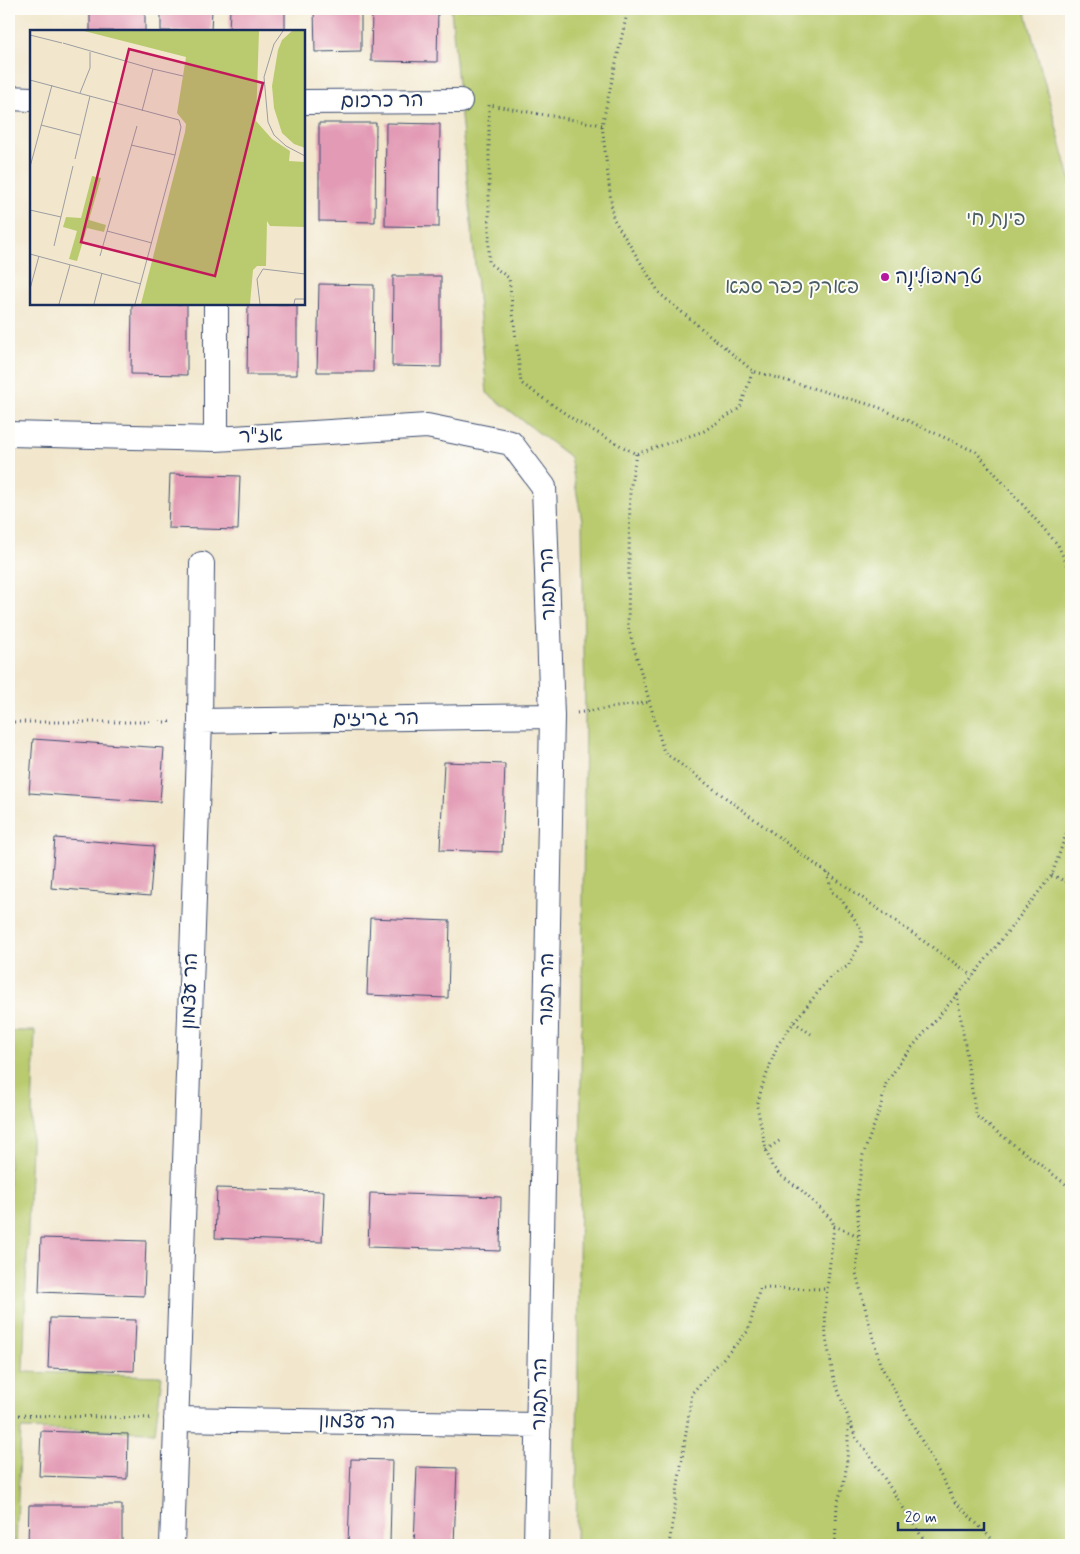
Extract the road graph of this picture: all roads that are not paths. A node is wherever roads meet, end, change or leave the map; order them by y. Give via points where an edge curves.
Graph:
1 (9, 98) edge
2 (30, 99) edge
3 (460, 101) dead end
4 (305, 102) edge
5 (216, 305) edge
6 (9, 434) edge
7 (216, 439) junction
8 (511, 443) joint
9 (202, 564) dead end
10 (552, 716) junction
11 (200, 721) junction
12 (176, 1419) junction
13 (539, 1425) junction
14 (172, 1545) edge
15 (536, 1545) edge

1 - 2 street
3 - 4 street, הר כרכום
5 - 7 street
6 - 7 street, אז"ר
7 - 8 street, אז"ר via 427,426
8 - 10 street, הר תבור via 544,487
9 - 11 street, הר עצמון
10 - 11 street, הר גריזים
10 - 13 street, הר תבור
11 - 12 street, הר עצמון
12 - 13 street, הר עצמון
12 - 14 street, הר עצמון
13 - 15 street, הר תבור

